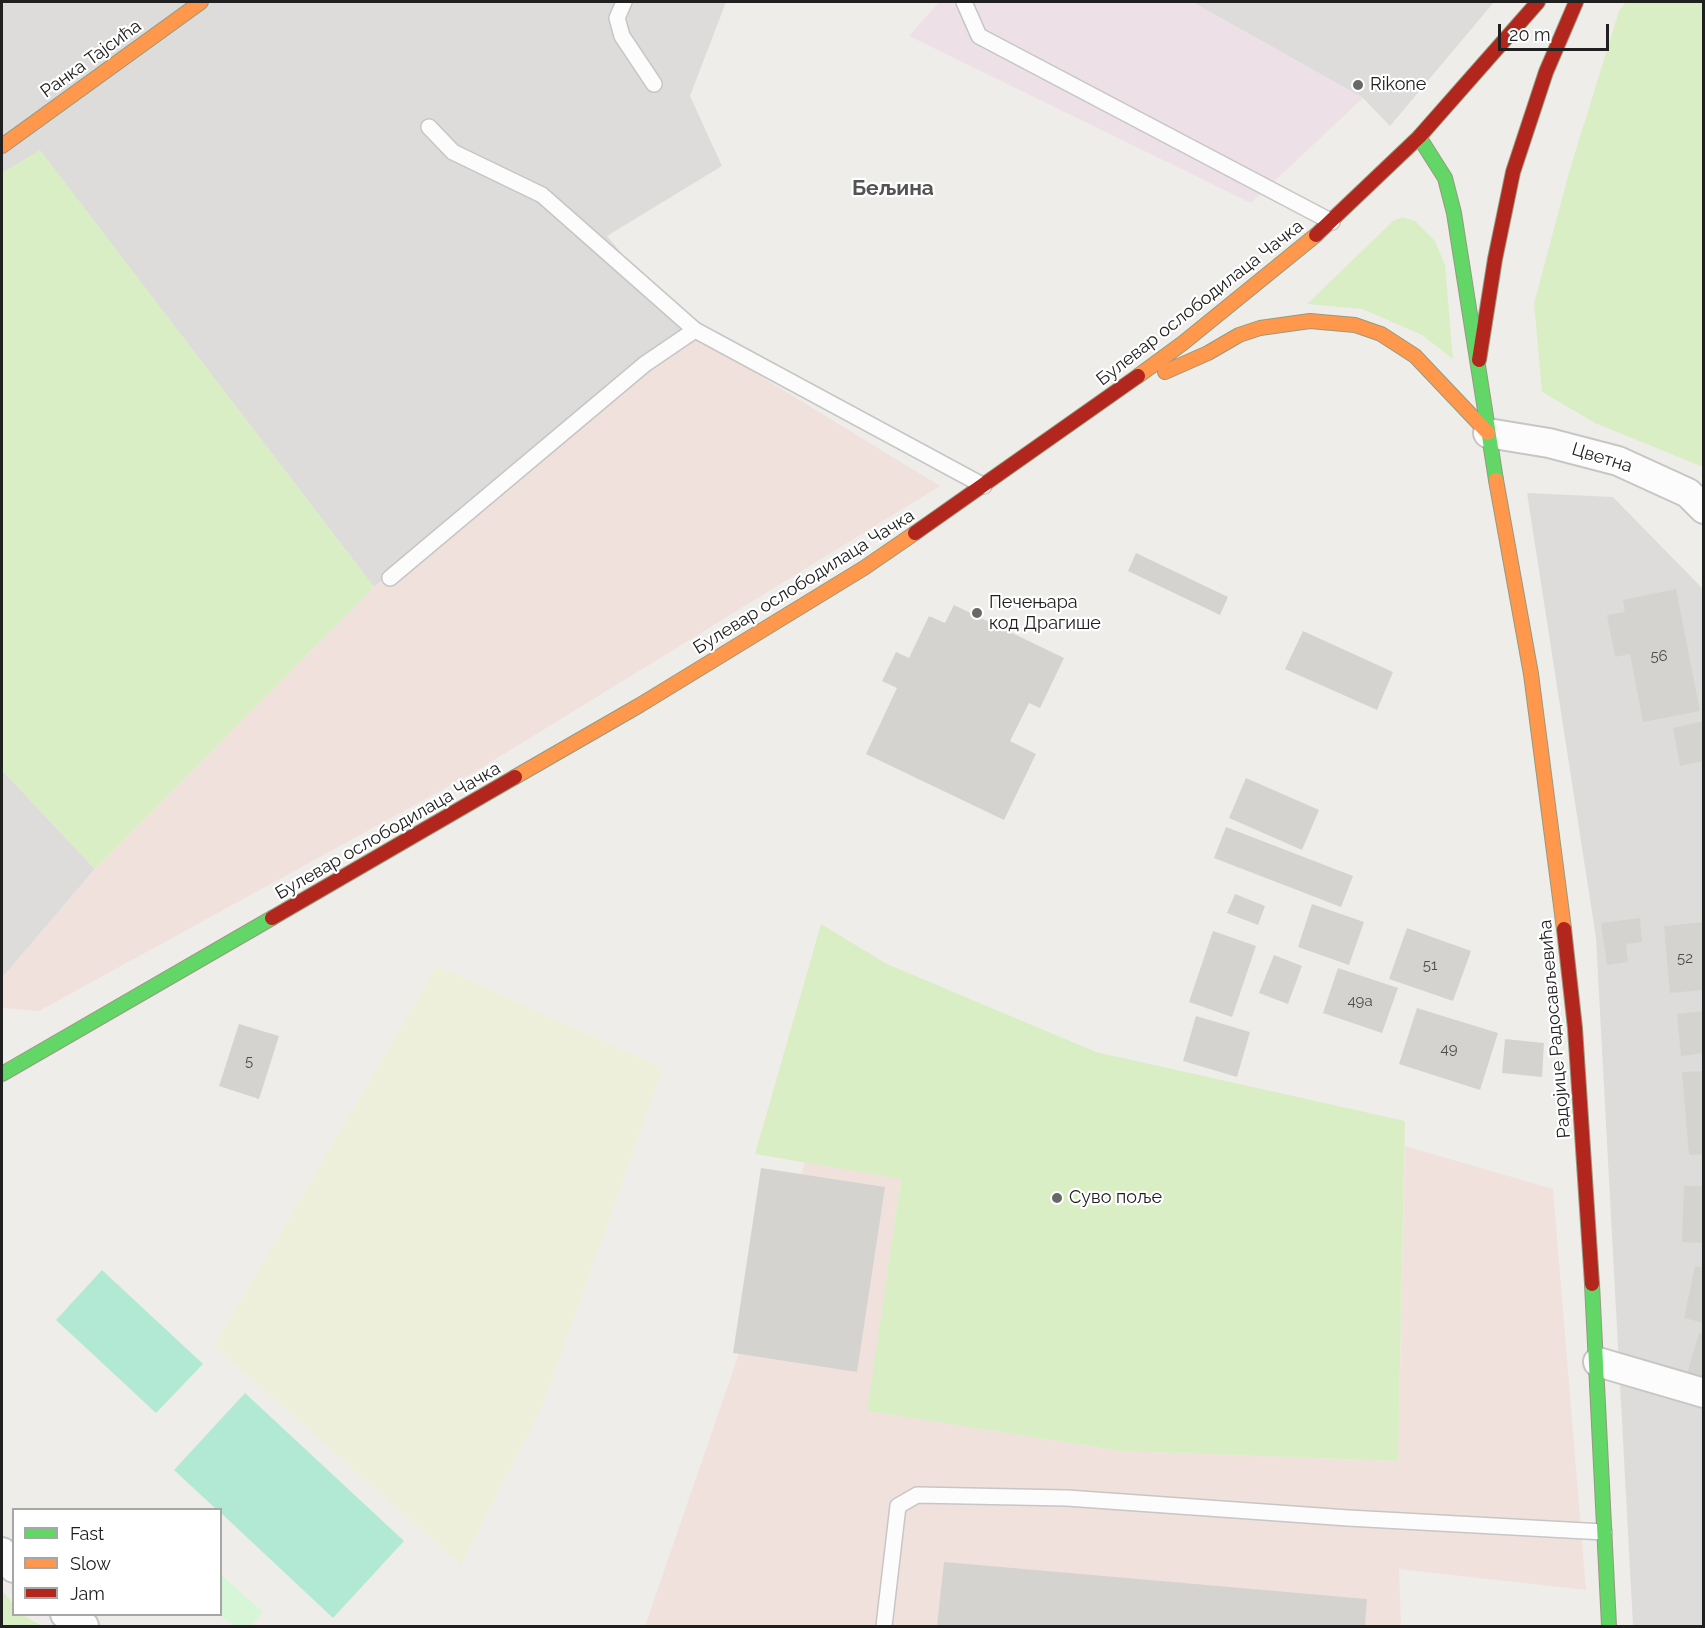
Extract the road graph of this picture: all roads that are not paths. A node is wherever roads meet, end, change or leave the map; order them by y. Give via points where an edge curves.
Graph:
1 (201, 2) edge
2 (624, 2) edge
3 (964, 2) edge
4 (1538, 2) edge
5 (1576, 2) edge
6 (654, 84) dead end
7 (429, 127) dead end
8 (1419, 137) junction
9 (2, 146) edge
10 (1332, 222) junction
11 (695, 330) junction
12 (1479, 360) junction
13 (1128, 382) junction
14 (1488, 433) junction
15 (984, 486) junction
16 (1698, 498) edge
17 (390, 578) dead end
18 (2, 1074) edge
19 (1598, 1362) junction
20 (1704, 1393) edge
21 (1604, 1532) junction
22 (2, 1552) edge
23 (12, 1565) edge
24 (68, 1616) edge
25 (84, 1626) edge
26 (884, 1626) edge
27 (1609, 1626) edge

1 - 9 main road, Ранка Тајсића
2 - 6 lane via 617,18 621,36
3 - 10 lane via 979,36
4 - 8 main road, Булевар ослободилаца Чачка
5 - 12 main road via 1542,82 1513,172
7 - 11 lane via 453,152 542,195
8 - 10 main road, Булевар ослободилаца Чачка
8 - 12 main road via 1450,194
10 - 13 main road, Булевар ослободилаца Чачка via 1183,343
11 - 15 lane
11 - 17 lane via 645,364
12 - 14 main road, Радојице Радосављевића
13 - 14 main road via 1178,368 1260,328 1311,321 1355,325 1381,334 1415,356
13 - 15 main road, Булевар ослободилаца Чачка
14 - 16 street, Цветна via 1549,443 1618,461
14 - 19 main road, Радојице Радосављевића via 1531,674 1557,861 1576,1039
15 - 18 main road, Булевар ослободилаца Чачка via 864,568 650,699
19 - 20 street
19 - 21 main road, Радојице Радосављевића
21 - 26 lane via 1067,1498 917,1495 898,1506
21 - 27 main road, Радојице Радосављевића
22 - 23 street
24 - 25 street

